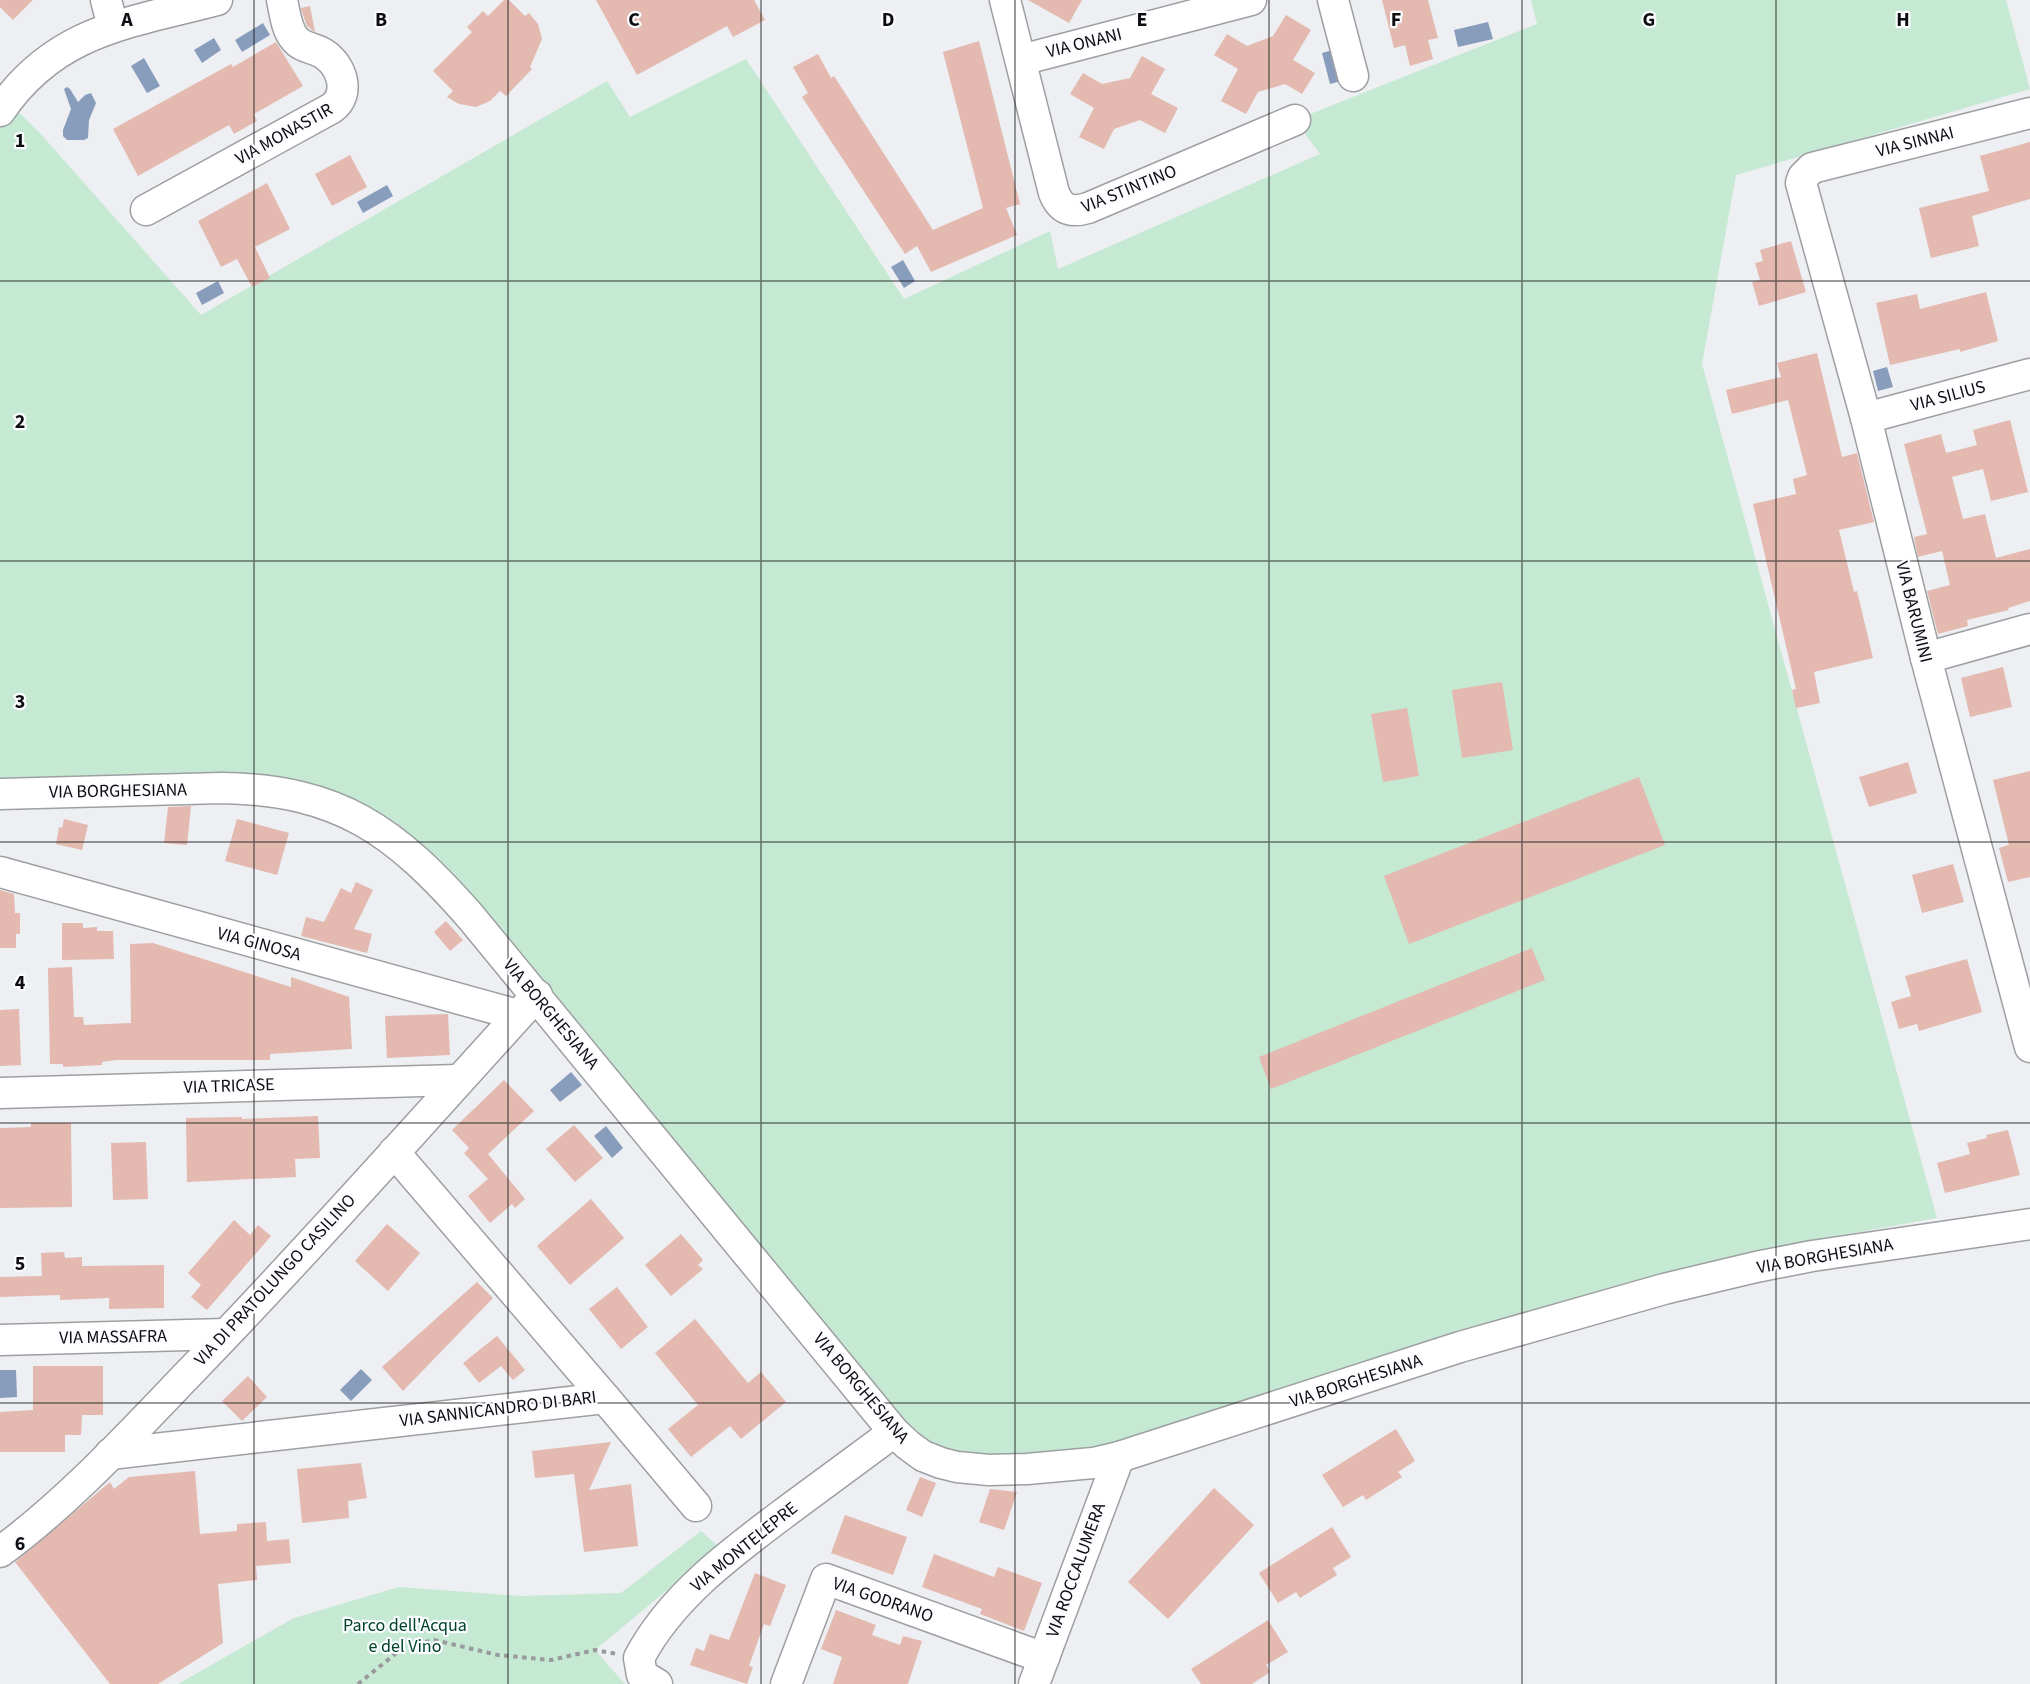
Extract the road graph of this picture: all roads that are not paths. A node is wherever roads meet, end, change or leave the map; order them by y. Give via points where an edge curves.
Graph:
1 (217, 0) edge
2 (282, 0) edge
3 (1005, 0) edge
4 (1251, 0) edge
5 (1333, 0) edge
6 (110, 13) edge
7 (1021, 60) junction
8 (1353, 76) dead end
9 (4, 93) edge
10 (2030, 113) edge
11 (1295, 120) dead end
12 (1803, 177) joint
13 (146, 210) dead end
14 (2030, 374) edge
15 (1866, 418) junction
16 (2030, 629) edge
17 (1926, 658) junction
18 (0, 794) edge
19 (0, 872) edge
20 (2025, 999) edge
21 (527, 1005) junction
22 (2030, 1047) edge
23 (458, 1080) junction
24 (0, 1093) edge
25 (394, 1152) junction
26 (2030, 1224) edge
27 (226, 1334) junction
28 (0, 1340) edge
29 (605, 1398) junction
30 (894, 1432) junction
31 (110, 1454) junction
32 (1119, 1457) junction
33 (696, 1506) dead end
34 (0, 1551) edge
35 (1039, 1671) edge
36 (657, 1684) edge
37 (786, 1684) edge

1 - 6 street
2 - 13 street, VIA MONASTIR via 295,40 326,56 338,72 343,86 339,102
3 - 7 street, VIA STINTINO
4 - 7 street, VIA ONANI
5 - 8 street
6 - 9 street via 83,38 60,50
7 - 11 street, VIA STINTINO via 1056,198 1062,207 1072,211 1088,208
10 - 12 street, VIA SINNAI via 1812,168
12 - 15 street, VIA BARUMINI via 1802,190
14 - 15 street, VIA SILIUS
15 - 17 street, VIA BARUMINI
16 - 17 street
17 - 20 street, VIA BARUMINI
18 - 21 street, VIA BORGHESIANA via 240,789 286,794 336,808 375,827 402,847 458,903
19 - 21 street, VIA GINOSA
20 - 22 street, VIA BARUMINI
21 - 23 street, VIA DI PRATOLUNGO CASILINO
21 - 30 street, VIA BORGHESIANA
23 - 24 street, VIA TRICASE
23 - 25 street, VIA DI PRATOLUNGO CASILINO
25 - 27 street, VIA DI PRATOLUNGO CASILINO
25 - 29 street, VIA SANNICANDRO DI BARI
26 - 32 street, VIA BORGHESIANA via 1812,1256 1686,1284 1460,1347
27 - 28 street, VIA MASSAFRA
27 - 31 street, VIA DI PRATOLUNGO CASILINO
29 - 31 street, VIA SANNICANDRO DI BARI
29 - 33 street
30 - 32 street, VIA BORGHESIANA via 932,1460 973,1469 1053,1468
30 - 36 street, VIA MONTELEPRE via 750,1539 686,1595 649,1639 639,1658 642,1675
31 - 34 street, VIA DI PRATOLUNGO CASILINO via 59,1504
32 - 35 street, VIA ROCCALUMERA
35 - 37 street, VIA GODRANO via 826,1579

